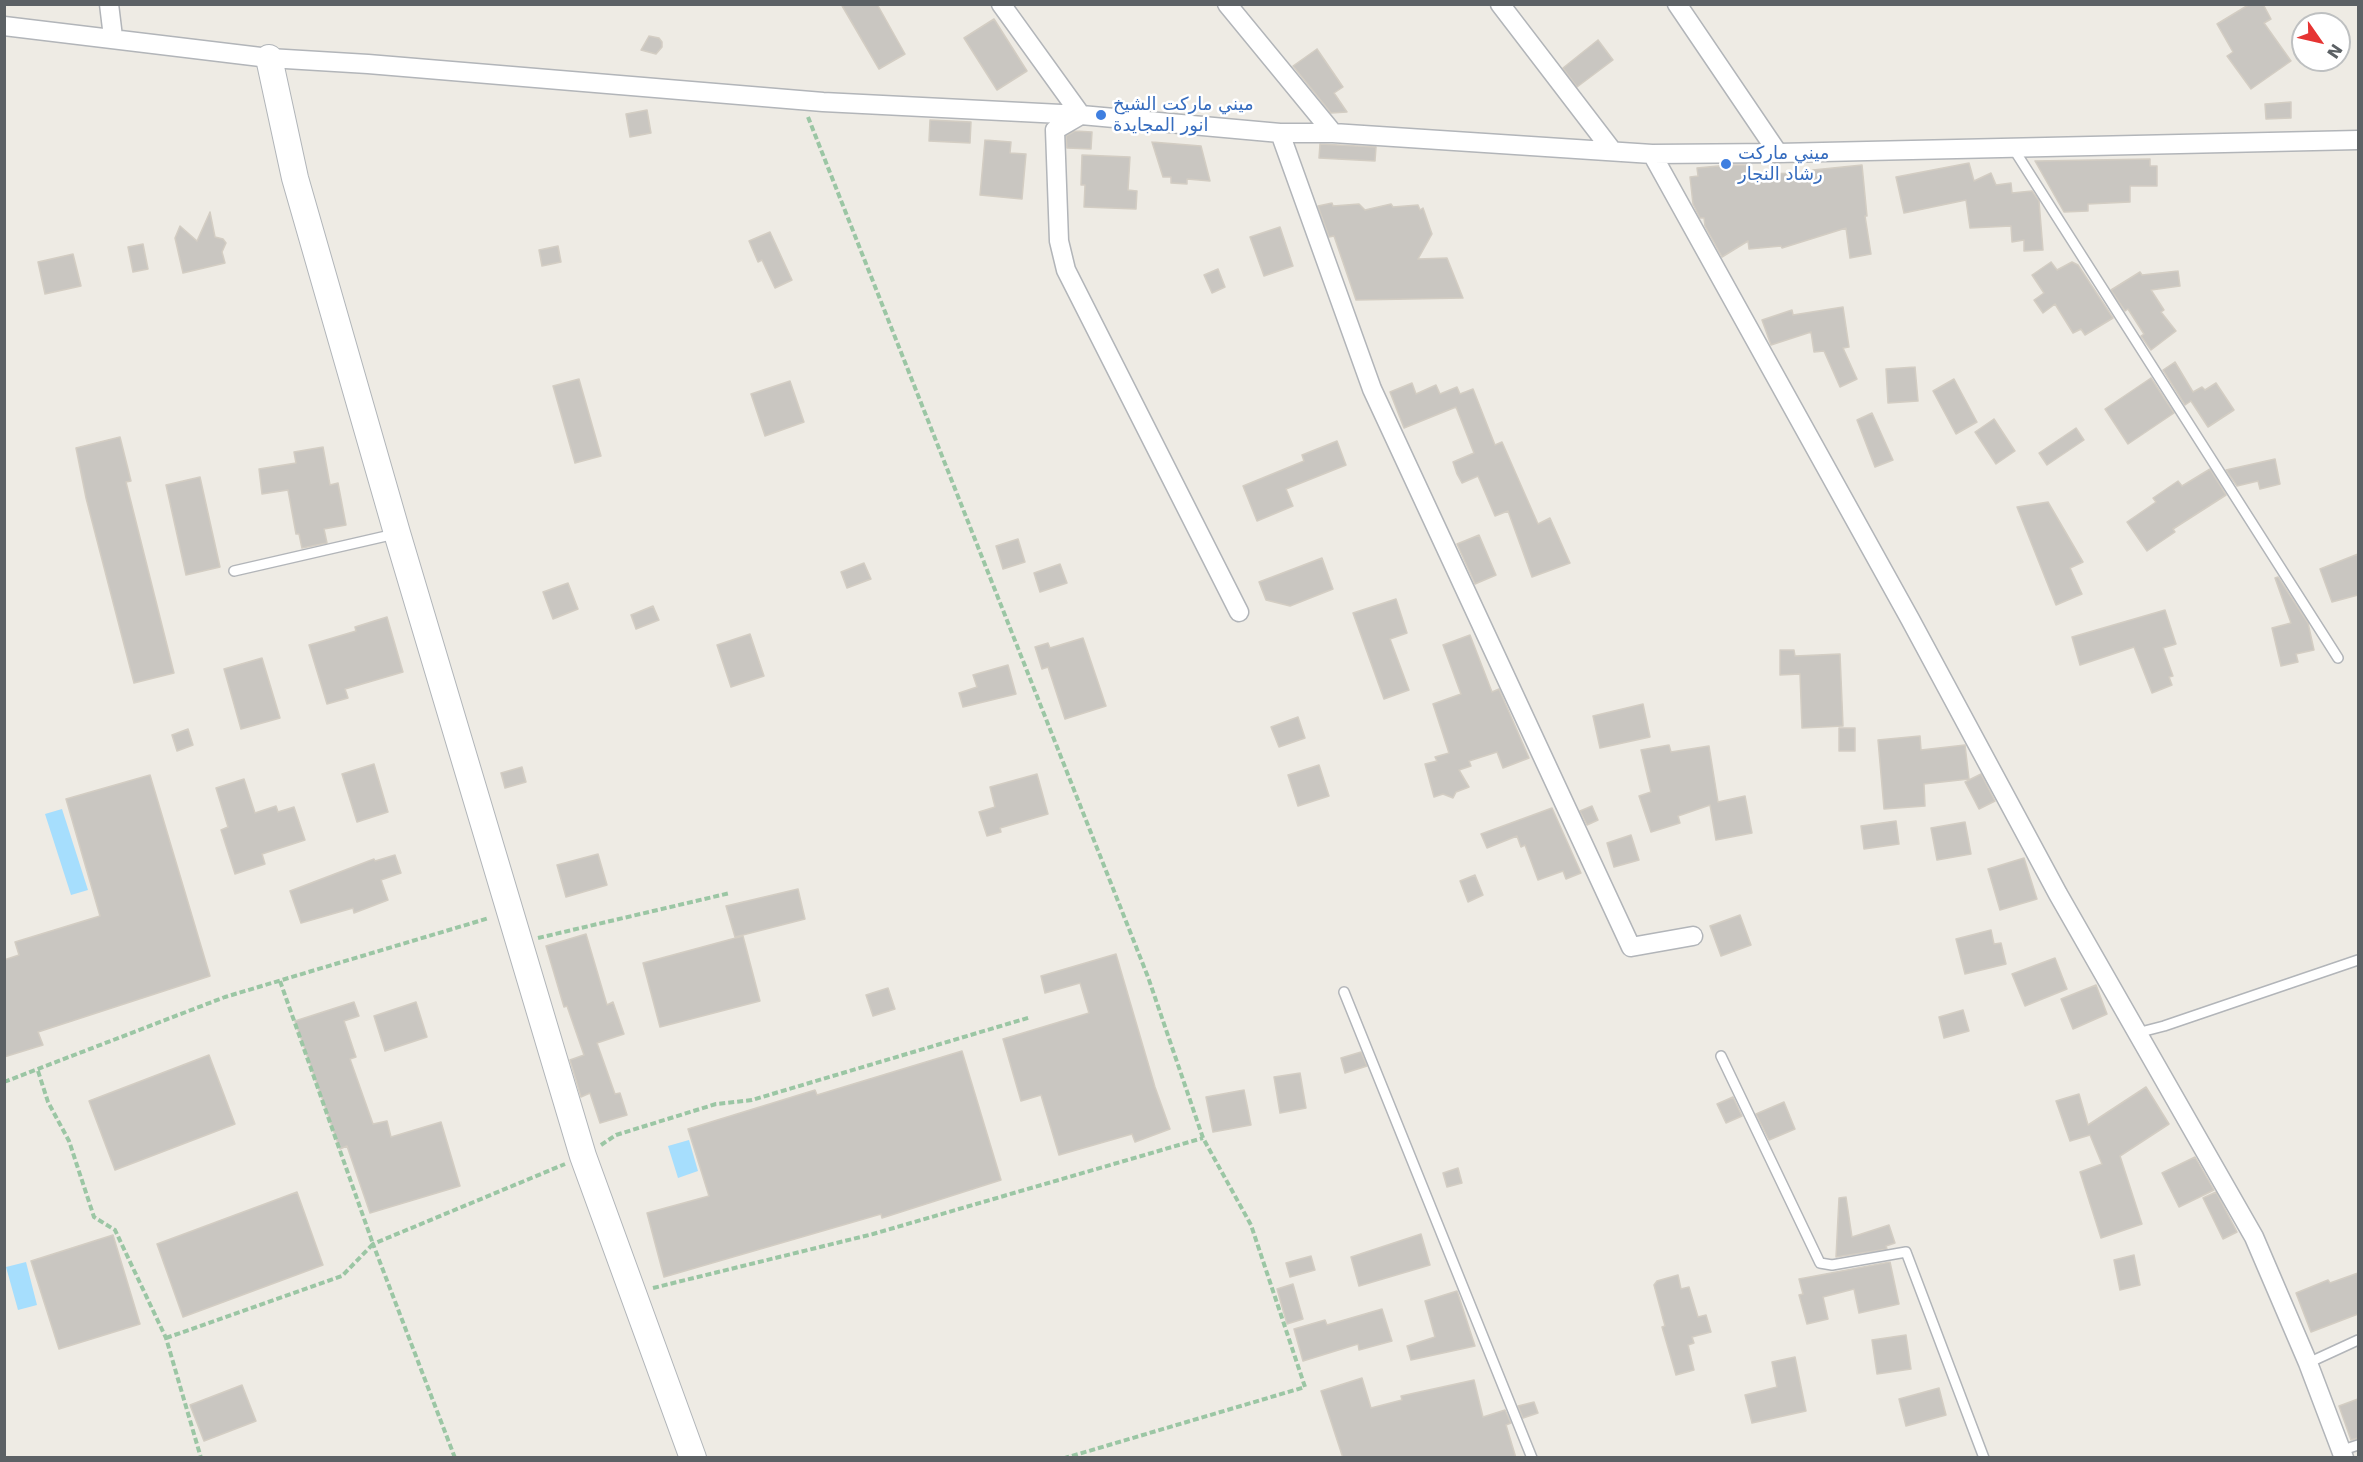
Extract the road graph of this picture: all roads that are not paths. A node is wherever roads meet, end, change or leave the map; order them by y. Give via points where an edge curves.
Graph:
1 (109, 4) edge
2 (1002, 4) edge
3 (1227, 4) edge
4 (1500, 4) edge
5 (1677, 4) edge
6 (4, 26) edge
7 (113, 37) junction
8 (269, 58) junction
9 (1081, 115) junction
10 (1280, 133) junction
11 (1333, 133) junction
12 (2358, 140) edge
13 (2013, 148) junction
14 (1611, 149) junction
15 (1778, 153) junction
16 (1653, 154) junction
17 (397, 533) junction
18 (234, 571) dead end
19 (1239, 612) dead end
20 (2338, 658) dead end
21 (1693, 936) dead end
22 (2358, 960) edge
23 (1344, 992) dead end
24 (2137, 1033) junction
25 (1722, 1056) dead end
26 (2358, 1340) edge
27 (2308, 1363) junction
28 (2358, 1445) edge
29 (2342, 1454) edge
30 (693, 1458) edge
31 (1532, 1458) edge
32 (1984, 1458) edge

1 - 7 street
2 - 9 street
3 - 11 street
4 - 14 street
5 - 15 street
6 - 7 street
7 - 8 street
8 - 9 street via 823,102
8 - 17 street via 295,178
9 - 10 street
9 - 19 street via 1055,130 1059,241 1066,270
10 - 11 street
10 - 21 street via 1372,389 1631,947
11 - 14 street
12 - 13 street
13 - 15 street
13 - 20 lane
14 - 16 street
15 - 16 street
16 - 24 street
17 - 18 lane
17 - 30 street via 583,1156
22 - 24 lane
23 - 31 lane
24 - 27 street via 2254,1237
25 - 32 lane via 1820,1263 1832,1265 1906,1252
26 - 27 lane
27 - 29 street
28 - 29 lane

